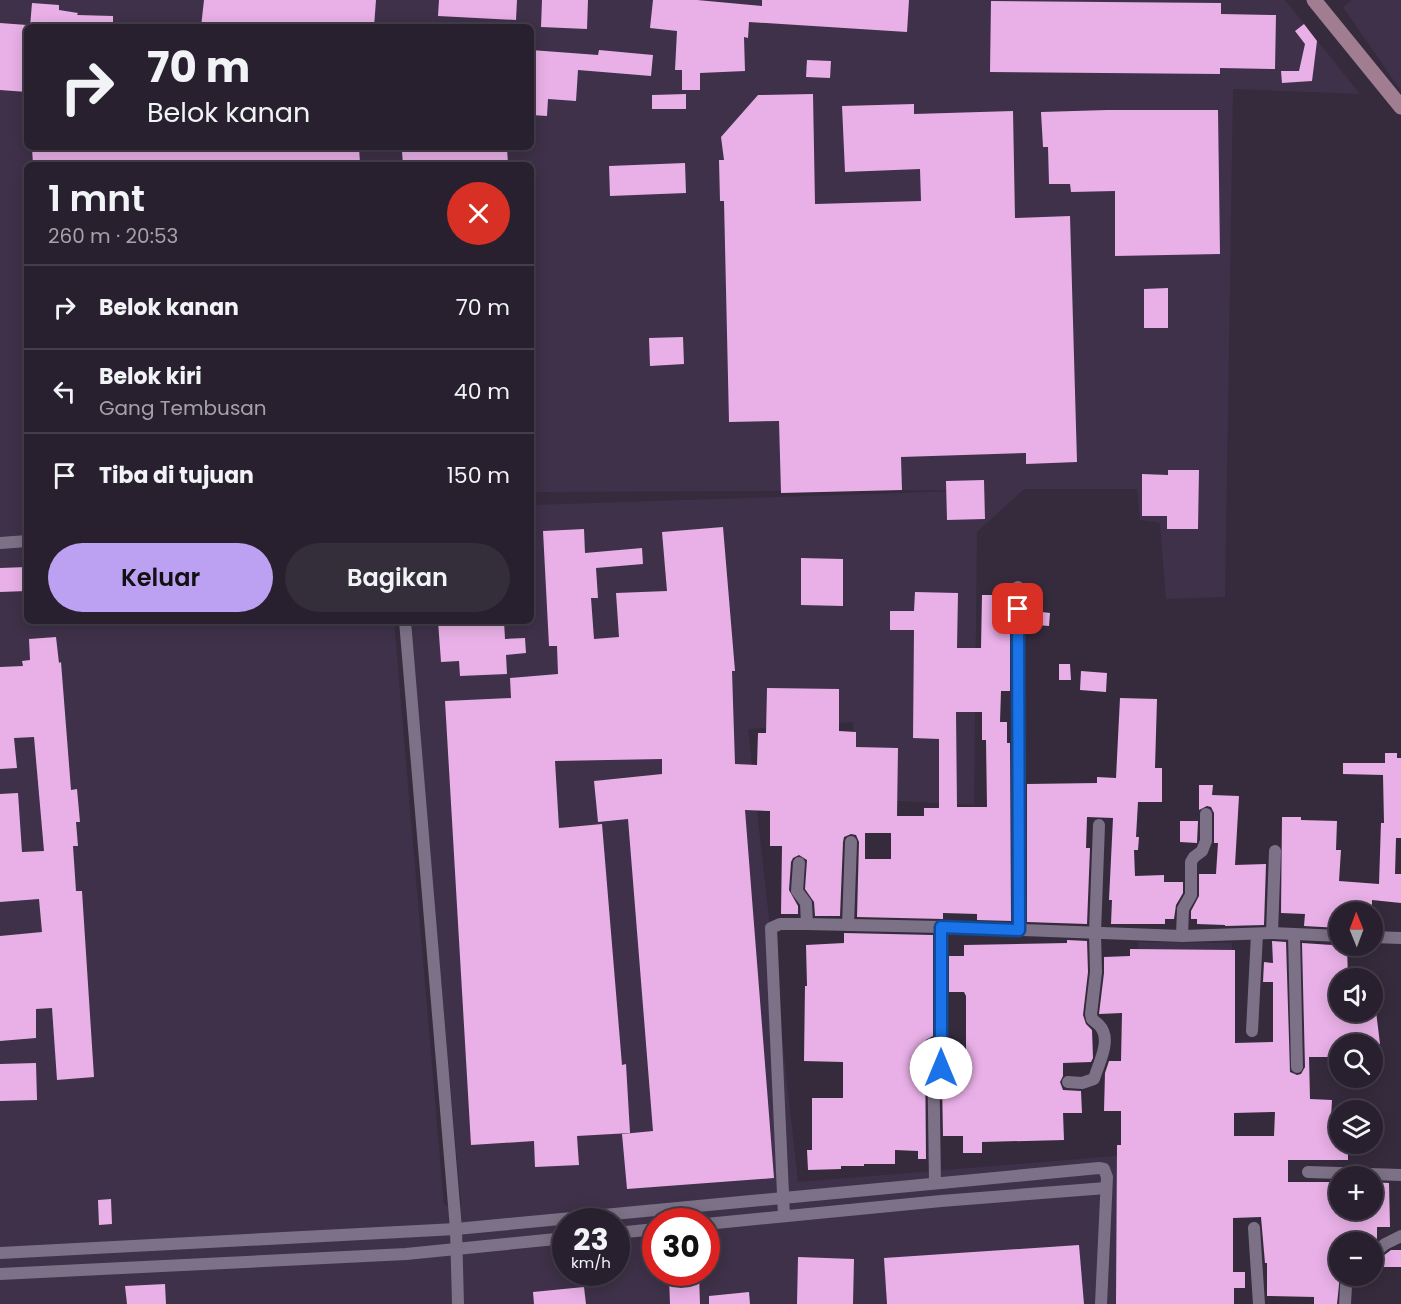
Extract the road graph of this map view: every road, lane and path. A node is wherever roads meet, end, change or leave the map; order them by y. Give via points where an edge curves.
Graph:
1 (1314, 0) edge
2 (1401, 107) edge
3 (24, 541) edge
4 (0, 543) edge
5 (1018, 586) dead end
6 (405, 624) edge
7 (1206, 814) dead end
8 (1099, 825) dead end
9 (851, 842) dead end
10 (1275, 851) dead end
11 (799, 862) dead end
12 (807, 924) junction
13 (848, 925) junction
14 (941, 927) junction
15 (1019, 930) junction
16 (1095, 933) junction
17 (1272, 933) junction
18 (1257, 934) junction
19 (1294, 934) junction
20 (1182, 936) junction
21 (1329, 936) edge
22 (1383, 938) edge
23 (1401, 939) edge
24 (1252, 1031) dead end
25 (933, 1044) dead end
26 (1297, 1067) dead end
27 (941, 1068) dead end
28 (1068, 1083) dead end
29 (1308, 1172) dead end
30 (1401, 1174) edge
31 (938, 1182) junction
32 (1106, 1188) junction
33 (784, 1198) junction
34 (941, 1201) junction
35 (718, 1208) edge
36 (784, 1216) junction
37 (642, 1217) edge
38 (720, 1223) edge
39 (1254, 1228) dead end
40 (456, 1229) junction
41 (1401, 1236) edge
42 (552, 1239) edge
43 (1383, 1246) edge
44 (456, 1248) junction
45 (0, 1253) edge
46 (0, 1274) edge
47 (1346, 1286) edge
48 (458, 1304) edge
49 (1101, 1304) edge
50 (1259, 1304) edge
51 (1346, 1304) edge

1 - 2 street
3 - 4 street
5 - 15 street
6 - 40 street
7 - 20 street via 1206,841 1191,862 1191,895 1184,909
8 - 16 street
9 - 13 street
10 - 17 street
11 - 12 street via 797,891 806,903
12 - 13 street
12 - 33 street via 771,928
13 - 14 street
14 - 15 street
14 - 27 street
15 - 16 street
16 - 20 street
16 - 28 street via 1092,1019 1103,1033 1104,1053 1094,1079
17 - 18 street
17 - 19 street
18 - 20 street
18 - 24 street
19 - 21 street
19 - 26 street
22 - 23 street
25 - 31 street
29 - 30 street
31 - 32 street via 1099,1168 1107,1172
31 - 33 street
31 - 34 street
32 - 34 street
32 - 49 street
33 - 35 street
33 - 36 street
34 - 36 street
36 - 38 street
37 - 40 street
39 - 50 street
40 - 44 street
40 - 45 street
41 - 43 street
42 - 44 street
44 - 46 street via 406,1254
44 - 48 street
47 - 51 street

